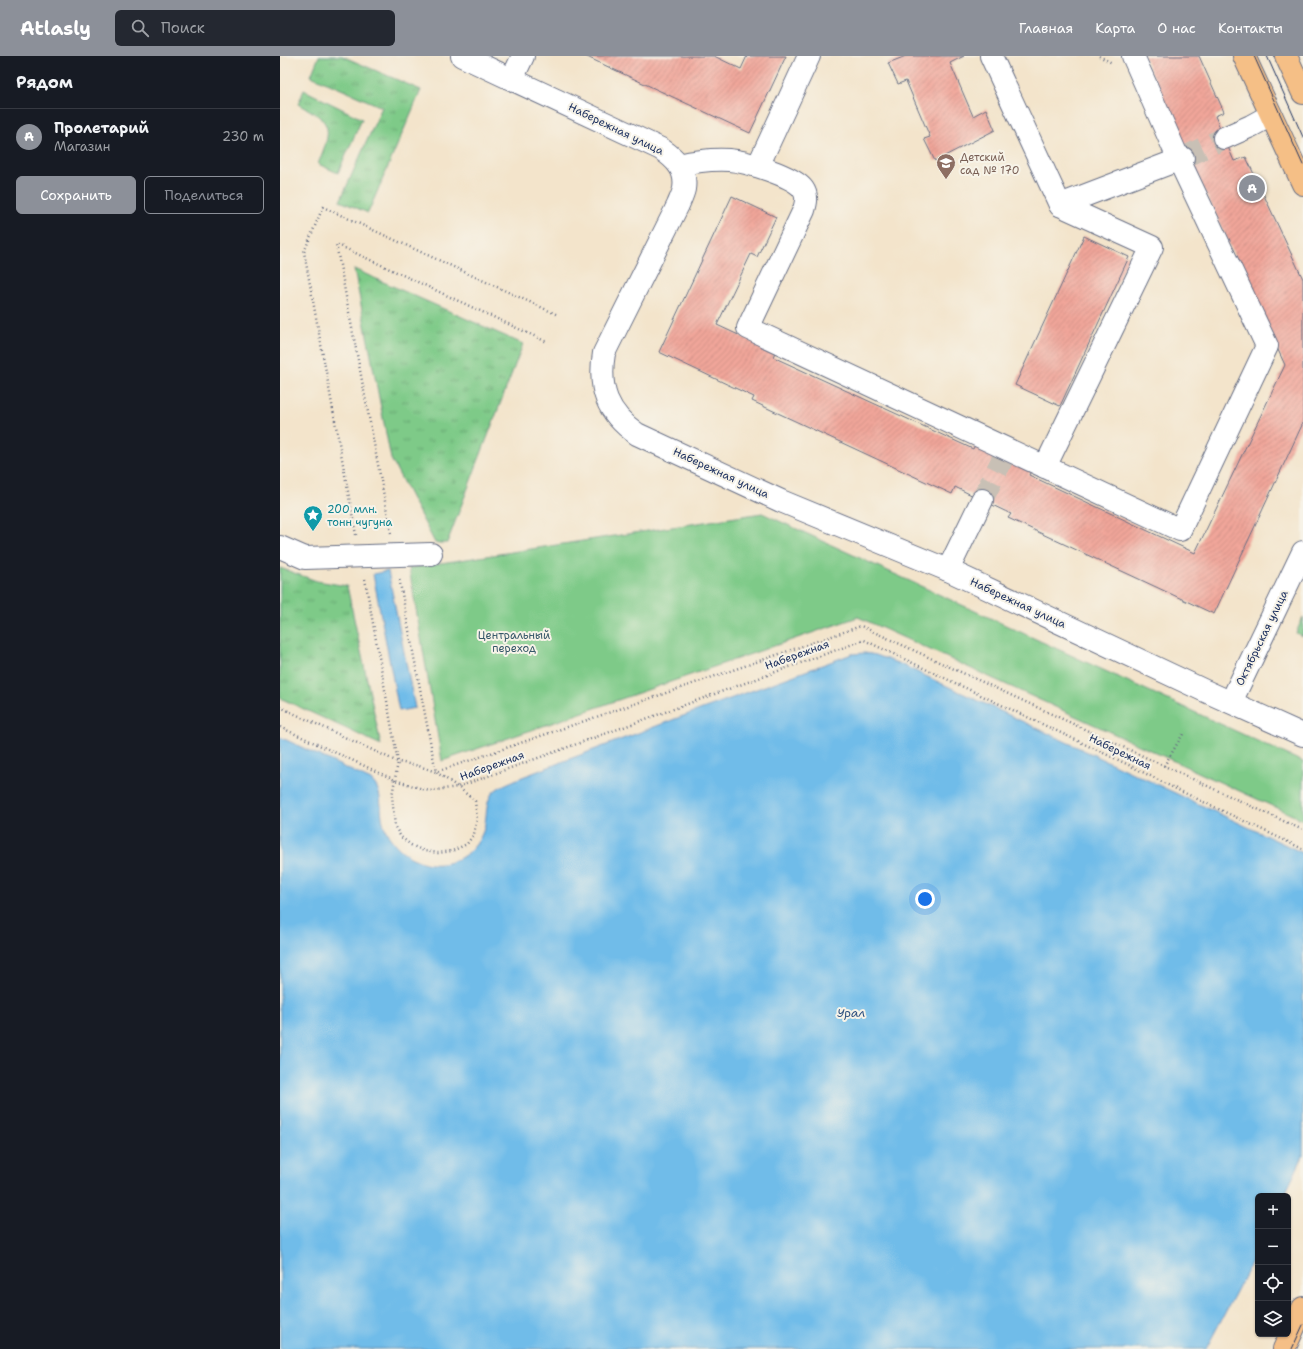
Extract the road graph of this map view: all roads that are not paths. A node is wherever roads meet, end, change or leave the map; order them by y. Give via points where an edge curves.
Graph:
1 (462, 56) edge
2 (523, 56) edge
3 (809, 56) edge
4 (991, 56) edge
5 (1133, 56) edge
6 (1244, 56) edge
7 (1286, 56) edge
8 (512, 79) junction
9 (1302, 86) edge
10 (1271, 115) junction
11 (1224, 138) tunnel mouth
12 (1181, 159) junction
13 (679, 165) junction
14 (758, 166) junction
15 (1303, 184) edge
16 (1060, 205) junction
17 (1045, 467) junction
18 (982, 500) tunnel mouth
19 (280, 547) edge
20 (1303, 552) edge
21 (431, 554) dead end
22 (948, 570) junction
23 (1231, 702) junction
24 (1303, 735) edge
25 (1303, 1308) edge
26 (1284, 1349) edge

1 - 8 street, Набережная улица
2 - 8 street
3 - 14 street
4 - 16 street
5 - 12 street
6 - 10 main road
7 - 9 main road
8 - 13 street, Набережная улица via 661,149
10 - 11 street
10 - 15 main road
12 - 16 street
12 - 17 street via 1267,346 1180,530
13 - 14 street via 715,160
13 - 22 street, Набережная улица via 684,176 684,189 678,205 604,353 601,370 604,394 614,414 637,434 781,501
14 - 17 street via 794,182 803,189 806,201 748,328 1005,453
16 - 17 street via 1152,247
18 - 22 street
19 - 21 street via 305,558
20 - 23 street, Октябрьская улица
22 - 23 street, Набережная улица
23 - 24 street, Набережная улица
25 - 26 main road

